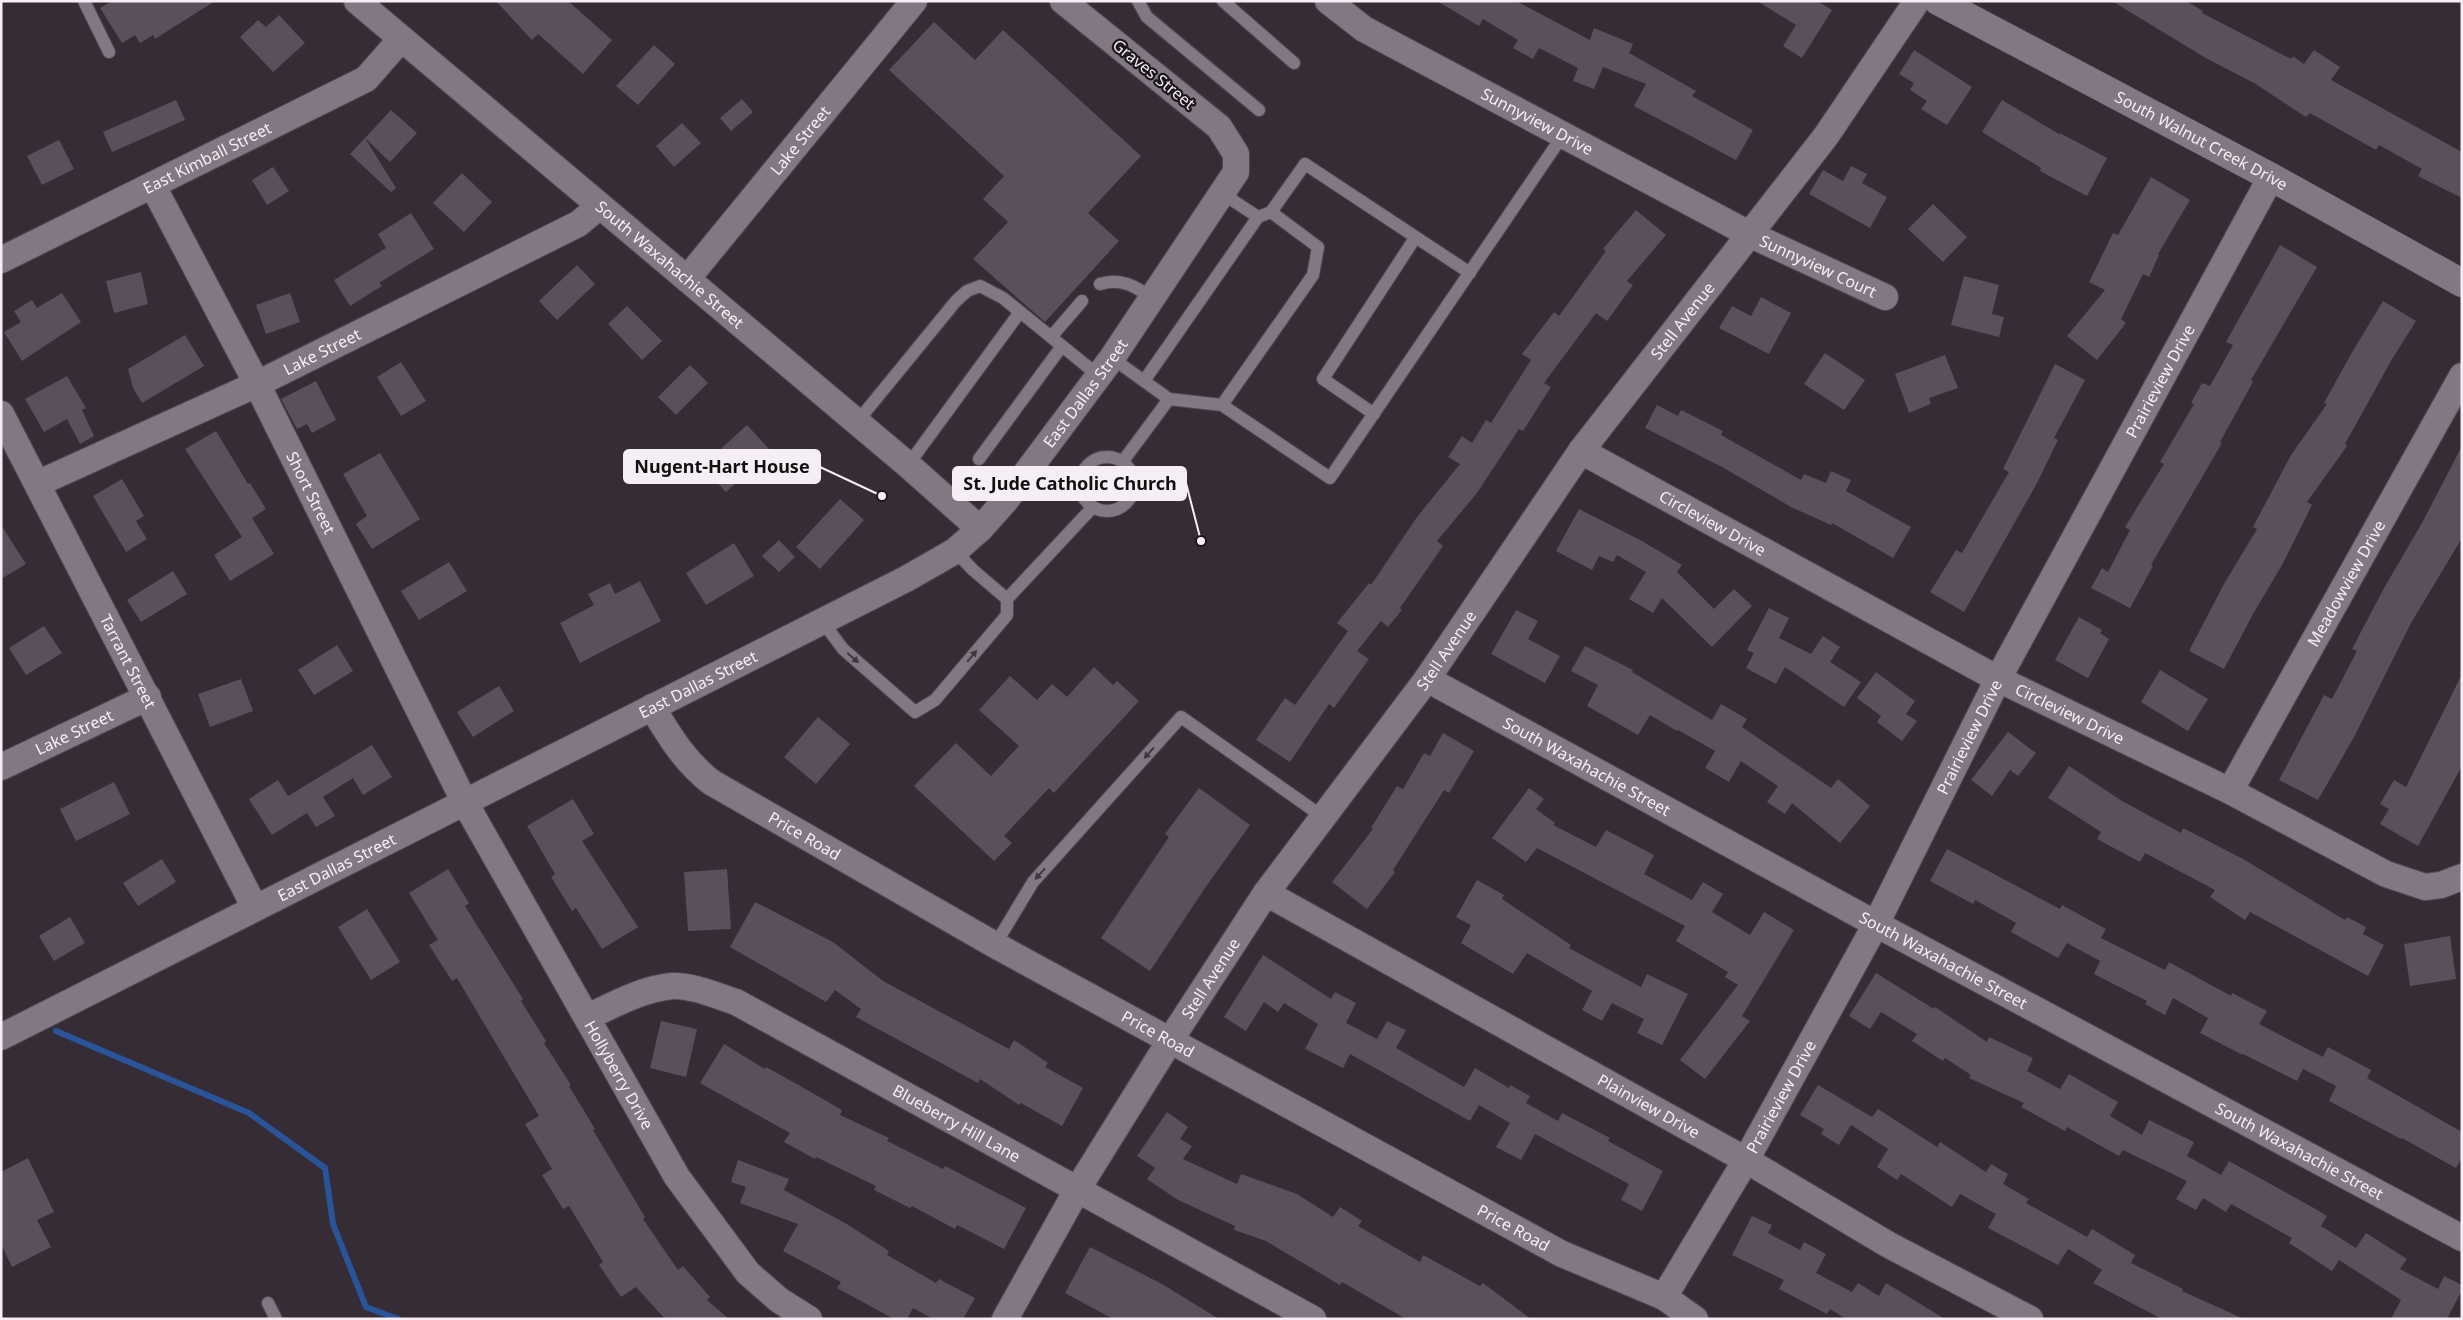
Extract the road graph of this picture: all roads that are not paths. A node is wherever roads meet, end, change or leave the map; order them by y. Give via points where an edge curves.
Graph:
1 (84, 1) edge
2 (357, 1) edge
3 (914, 1) edge
4 (1138, 1) edge
5 (1223, 1) edge
6 (1328, 1) edge
7 (1917, 1) edge
8 (1938, 1) edge
9 (1070, 3) edge
10 (401, 39) junction
11 (109, 52) dead end
12 (1294, 63) dead end
13 (1259, 110) dead end
14 (1563, 135) junction
15 (1236, 154) joint
16 (2271, 177) junction
17 (153, 186) junction
18 (1223, 194) junction
19 (600, 206) junction
20 (1271, 212) junction
21 (1258, 217) junction
22 (1751, 235) junction
23 (1415, 238) junction
24 (1, 260) edge
25 (1470, 273) junction
26 (687, 279) junction
27 (2462, 283) edge
28 (1100, 284) dead end
29 (1885, 297) dead end
30 (1154, 298) junction
31 (1082, 301) dead end
32 (1020, 312) junction
33 (1051, 337) junction
34 (1062, 346) junction
35 (1106, 367) junction
36 (2462, 376) edge
37 (1144, 381) junction
38 (257, 384) junction
39 (1169, 399) junction
40 (1222, 405) junction
41 (1, 414) edge
42 (1374, 414) junction
43 (856, 422) junction
44 (1581, 451) junction
45 (979, 459) dead end
46 (1123, 461) junction
47 (908, 465) junction
48 (39, 483) junction
49 (1093, 508) junction
50 (980, 529) junction
51 (955, 551) junction
52 (1007, 599) junction
53 (822, 621) junction
54 (1427, 679) junction
55 (1998, 679) junction
56 (148, 697) junction
57 (652, 707) junction
58 (1, 767) edge
59 (2230, 791) junction
60 (464, 801) junction
61 (1323, 818) junction
62 (2462, 877) edge
63 (1266, 893) junction
64 (255, 908) junction
65 (1876, 924) junction
66 (995, 945) junction
67 (588, 1017) junction
68 (1, 1037) edge
69 (1171, 1039) junction
70 (1746, 1160) junction
71 (1077, 1190) junction
72 (2462, 1238) edge
73 (1664, 1297) junction
74 (268, 1303) dead end
75 (276, 1319) edge
76 (809, 1319) edge
77 (1005, 1319) edge
78 (1314, 1319) edge
79 (1695, 1319) edge
80 (2030, 1319) edge

1 - 11 lane
2 - 10 street, South Waxahachie Street
3 - 26 street, Lake Street
4 - 13 lane via 1147,18
5 - 12 lane
6 - 14 street, Sunnyview Drive via 1364,29
7 - 22 street, Stell Avenue via 1826,136
8 - 16 street, South Walnut Creek Drive
9 - 15 street, Graves Street via 1219,127
10 - 17 street, East Kimball Street via 366,79
10 - 19 street, South Waxahachie Street
14 - 22 street, Sunnyview Drive
14 - 25 lane
15 - 18 street, East Dallas Street via 1236,172
16 - 27 street, South Walnut Creek Drive
16 - 55 street, Prairieview Drive
17 - 24 street, East Kimball Street
17 - 38 street, Short Street
18 - 21 lane
18 - 30 street, East Dallas Street
19 - 26 street, South Waxahachie Street
19 - 38 street, Lake Street via 578,224
20 - 21 lane
20 - 23 lane via 1305,164
20 - 40 lane via 1318,247 1313,275
21 - 37 lane
22 - 29 street, Sunnyview Court
22 - 44 street, Stell Avenue
23 - 25 lane
23 - 42 lane via 1323,378
25 - 42 lane
26 - 43 street, South Waxahachie Street
28 - 30 lane via 1120,281
30 - 35 street, East Dallas Street
31 - 33 lane
32 - 33 lane
32 - 43 lane via 980,286 967,291
32 - 47 lane
33 - 34 lane
34 - 35 lane
34 - 45 lane
35 - 37 lane
35 - 50 street, East Dallas Street via 1006,500
36 - 59 street, Meadowview Drive
37 - 39 lane
38 - 48 street, Lake Street
38 - 60 street, Short Street
39 - 40 lane
39 - 46 lane
40 - 42 lane via 1330,478
41 - 48 street, Tarrant Street
43 - 47 street, South Waxahachie Street
44 - 54 street, Stell Avenue
44 - 55 street, Circleview Drive
46 - 49 lane via 1134,476 1135,486 1128,503 1111,511
46 - 49 lane via 1098,458 1084,469 1082,494
47 - 50 street, South Waxahachie Street
48 - 56 street, Tarrant Street
49 - 52 lane
50 - 51 street, East Dallas Street
51 - 52 lane
51 - 53 street, East Dallas Street
53 -> 52 lane via 842,649 915,712 935,700 1007,615
53 - 57 street, East Dallas Street
54 - 61 street, Stell Avenue
54 - 65 street, South Waxahachie Street
55 - 59 street, Circleview Drive
55 - 65 street, Prairieview Drive
56 - 58 street, Lake Street
56 - 64 street, Tarrant Street
57 - 60 street, East Dallas Street
57 - 66 street, Price Road via 679,751 710,782
59 - 62 street, Circleview Drive via 2386,874 2425,887
60 - 64 street, East Dallas Street
60 - 67 street, Hollyberry Drive
61 - 63 street, Stell Avenue
61 -> 66 lane via 1181,717 1033,882
63 - 69 street, Stell Avenue
63 - 70 street, Plainview Drive
64 - 68 street, East Dallas Street
65 - 70 street, Prairieview Drive
65 - 72 street, South Waxahachie Street
66 - 69 street, Price Road
67 - 71 street, Blueberry Hill Lane via 632,996 673,986 736,1002
67 - 76 street, Hollyberry Drive via 677,1177 748,1274 779,1300
69 - 71 street, Stell Avenue
69 - 73 street, Price Road via 1562,1254
70 - 73 street, Prairieview Drive
70 - 80 street, Plainview Drive via 1889,1245
71 - 77 street, Stell Avenue
71 - 78 street, Blueberry Hill Lane
73 - 79 street, Price Road
74 - 75 lane

